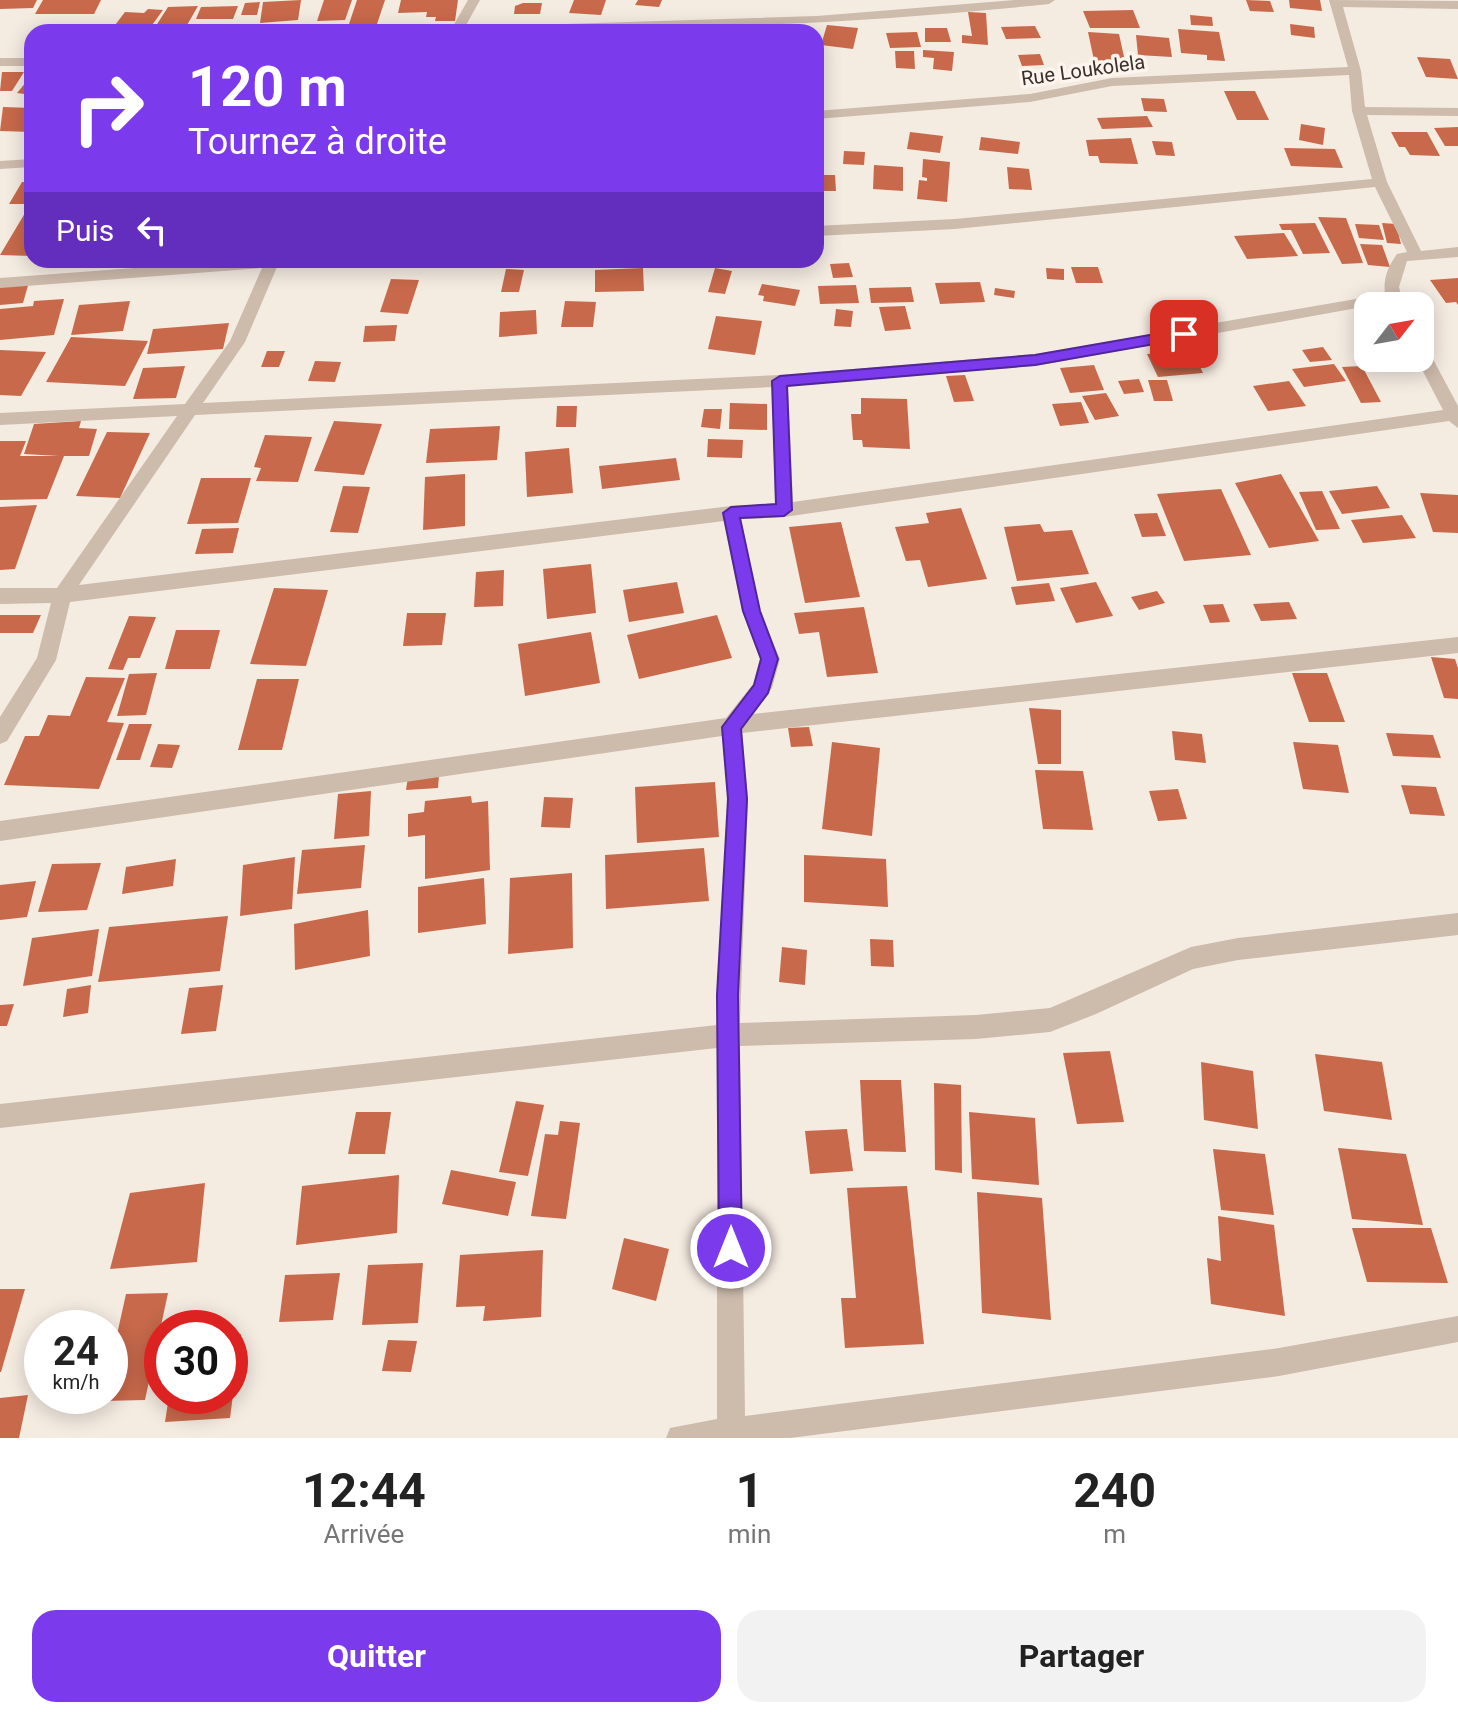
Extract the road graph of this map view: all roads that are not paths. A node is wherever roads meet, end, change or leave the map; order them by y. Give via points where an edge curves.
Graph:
1 (474, 0) edge
2 (1049, 0) edge
3 (1336, 2) edge
4 (1458, 5) edge
5 (460, 24) edge
6 (702, 24) edge
7 (0, 62) edge
8 (24, 62) edge
9 (1355, 71) junction
10 (1359, 111) junction
11 (1458, 112) edge
12 (824, 114) edge
13 (24, 164) edge
14 (0, 165) edge
15 (1380, 182) junction
16 (824, 231) edge
17 (1458, 252) edge
18 (1415, 254) junction
19 (194, 268) edge
20 (269, 268) edge
21 (0, 283) edge
22 (1395, 292) edge
23 (1354, 308) edge
24 (1432, 372) edge
25 (780, 381) junction
26 (192, 411) junction
27 (1457, 417) edge
28 (0, 419) edge
29 (784, 510) junction
30 (731, 513) junction
31 (62, 595) junction
32 (0, 596) edge
33 (1458, 645) edge
34 (731, 727) junction
35 (0, 735) edge
36 (0, 831) edge
37 (1458, 924) edge
38 (729, 1035) junction
39 (0, 1116) edge
40 (1458, 1329) edge
41 (731, 1435) edge
42 (680, 1438) edge

1 - 5 street
2 - 6 street
3 - 4 street
3 - 9 street
7 - 8 street
9 - 10 street
9 - 12 street, Rue Loukolela via 1112,82 1030,98
10 - 11 street
10 - 15 street
13 - 14 street
15 - 16 street via 955,224
15 - 18 street
17 - 18 street
18 - 22 street via 1402,257 1396,266
19 - 21 street
20 - 26 street via 237,342
23 - 25 street via 1035,360
24 - 27 street
25 - 26 street
25 - 29 street
26 - 28 street
26 - 31 street
27 - 29 street
29 - 30 street
30 - 31 street
30 - 34 street via 751,611 770,659 762,688
31 - 32 street
31 - 35 street via 46,660
33 - 34 street
34 - 36 street
34 - 38 street via 738,799
37 - 38 street via 1191,958 1050,1020
38 - 39 street
38 - 41 street
40 - 41 street via 1279,1362
41 - 42 street

